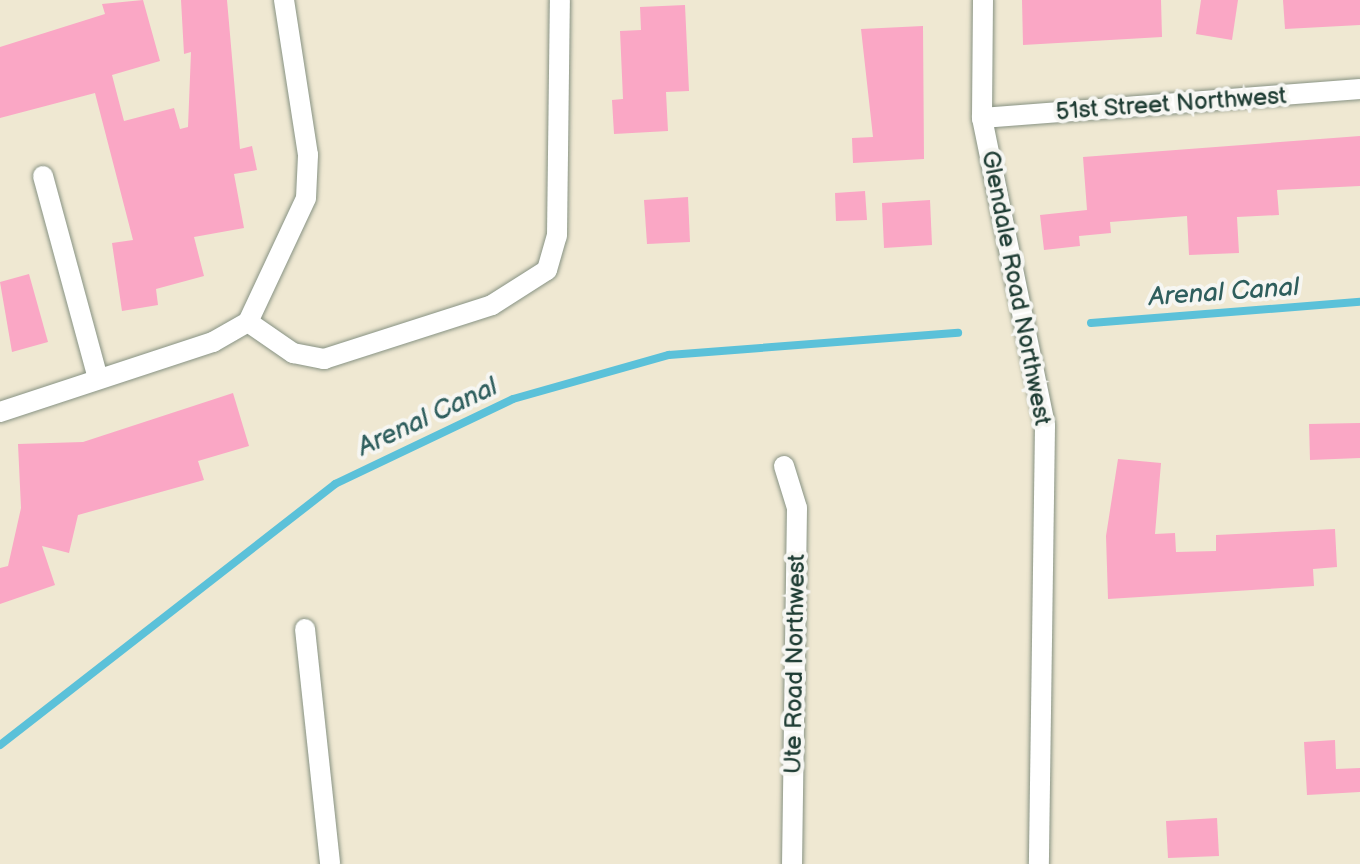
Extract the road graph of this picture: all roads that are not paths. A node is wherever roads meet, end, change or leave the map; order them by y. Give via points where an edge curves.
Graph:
1 (284, 0) edge
2 (560, 0) edge
3 (983, 0) edge
4 (1360, 89) edge
5 (982, 118) junction
6 (43, 176) dead end
7 (248, 322) junction
8 (98, 378) junction
9 (0, 412) edge
10 (784, 466) dead end
11 (305, 629) dead end
12 (330, 864) edge
13 (792, 864) edge
14 (1039, 864) edge

1 - 7 street via 306,143 306,198
2 - 7 street via 557,236 547,270 492,305 324,359 293,353
3 - 5 street, Glendale Road Northwest
4 - 5 street, 51st Street Northwest
5 - 14 street, Glendale Road Northwest via 1045,426
6 - 8 street
7 - 8 street via 213,342
8 - 9 street
10 - 13 street, Ute Road Northwest via 797,508
11 - 12 street

